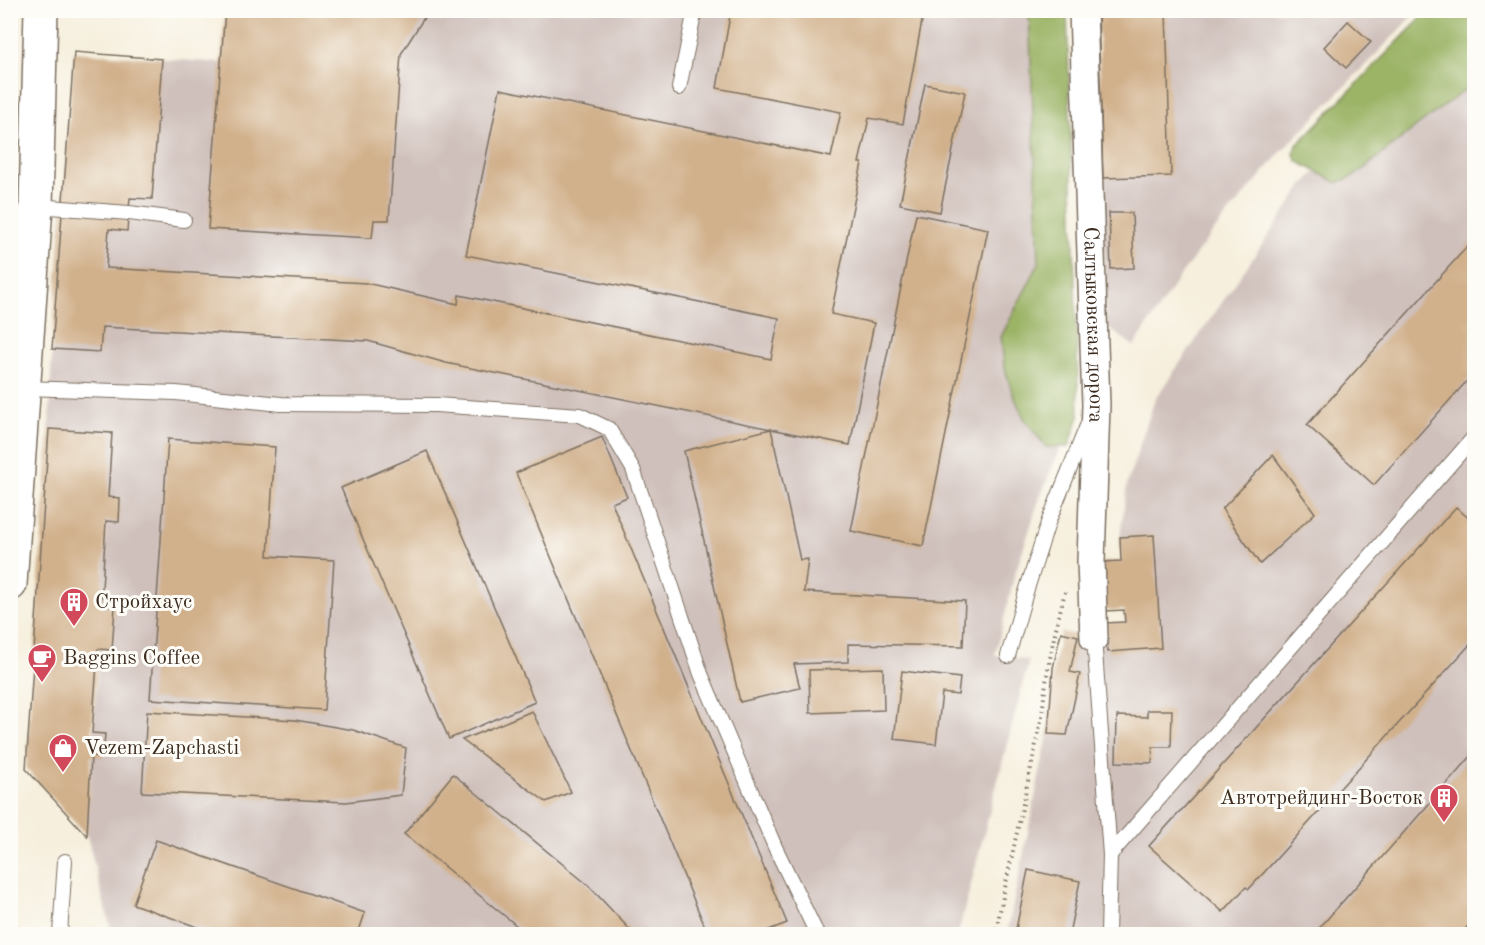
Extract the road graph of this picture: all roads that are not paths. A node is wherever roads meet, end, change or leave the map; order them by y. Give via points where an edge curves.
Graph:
1 (40, 10) edge
2 (695, 10) edge
3 (1083, 10) edge
4 (679, 88) dead end
5 (36, 206) junction
6 (184, 220) dead end
7 (24, 388) junction
8 (1096, 405) junction
9 (1474, 437) edge
10 (10, 584) edge
11 (1094, 638) joint
12 (1008, 656) dead end
13 (1110, 855) junction
14 (65, 861) dead end
15 (60, 934) edge
16 (817, 934) edge
17 (1108, 934) edge

1 - 5 main road
2 - 4 lane
3 - 8 street, Салтыковская дорога
5 - 6 lane
5 - 7 main road
7 - 10 main road
7 - 16 lane via 176,393 281,404 436,405 580,415 609,429 633,469 701,674
8 - 11 street, Салтыковская дорога via 1091,562
8 - 12 lane via 1048,523
9 - 13 lane
11 - 13 lane
13 - 17 lane
14 - 15 lane

